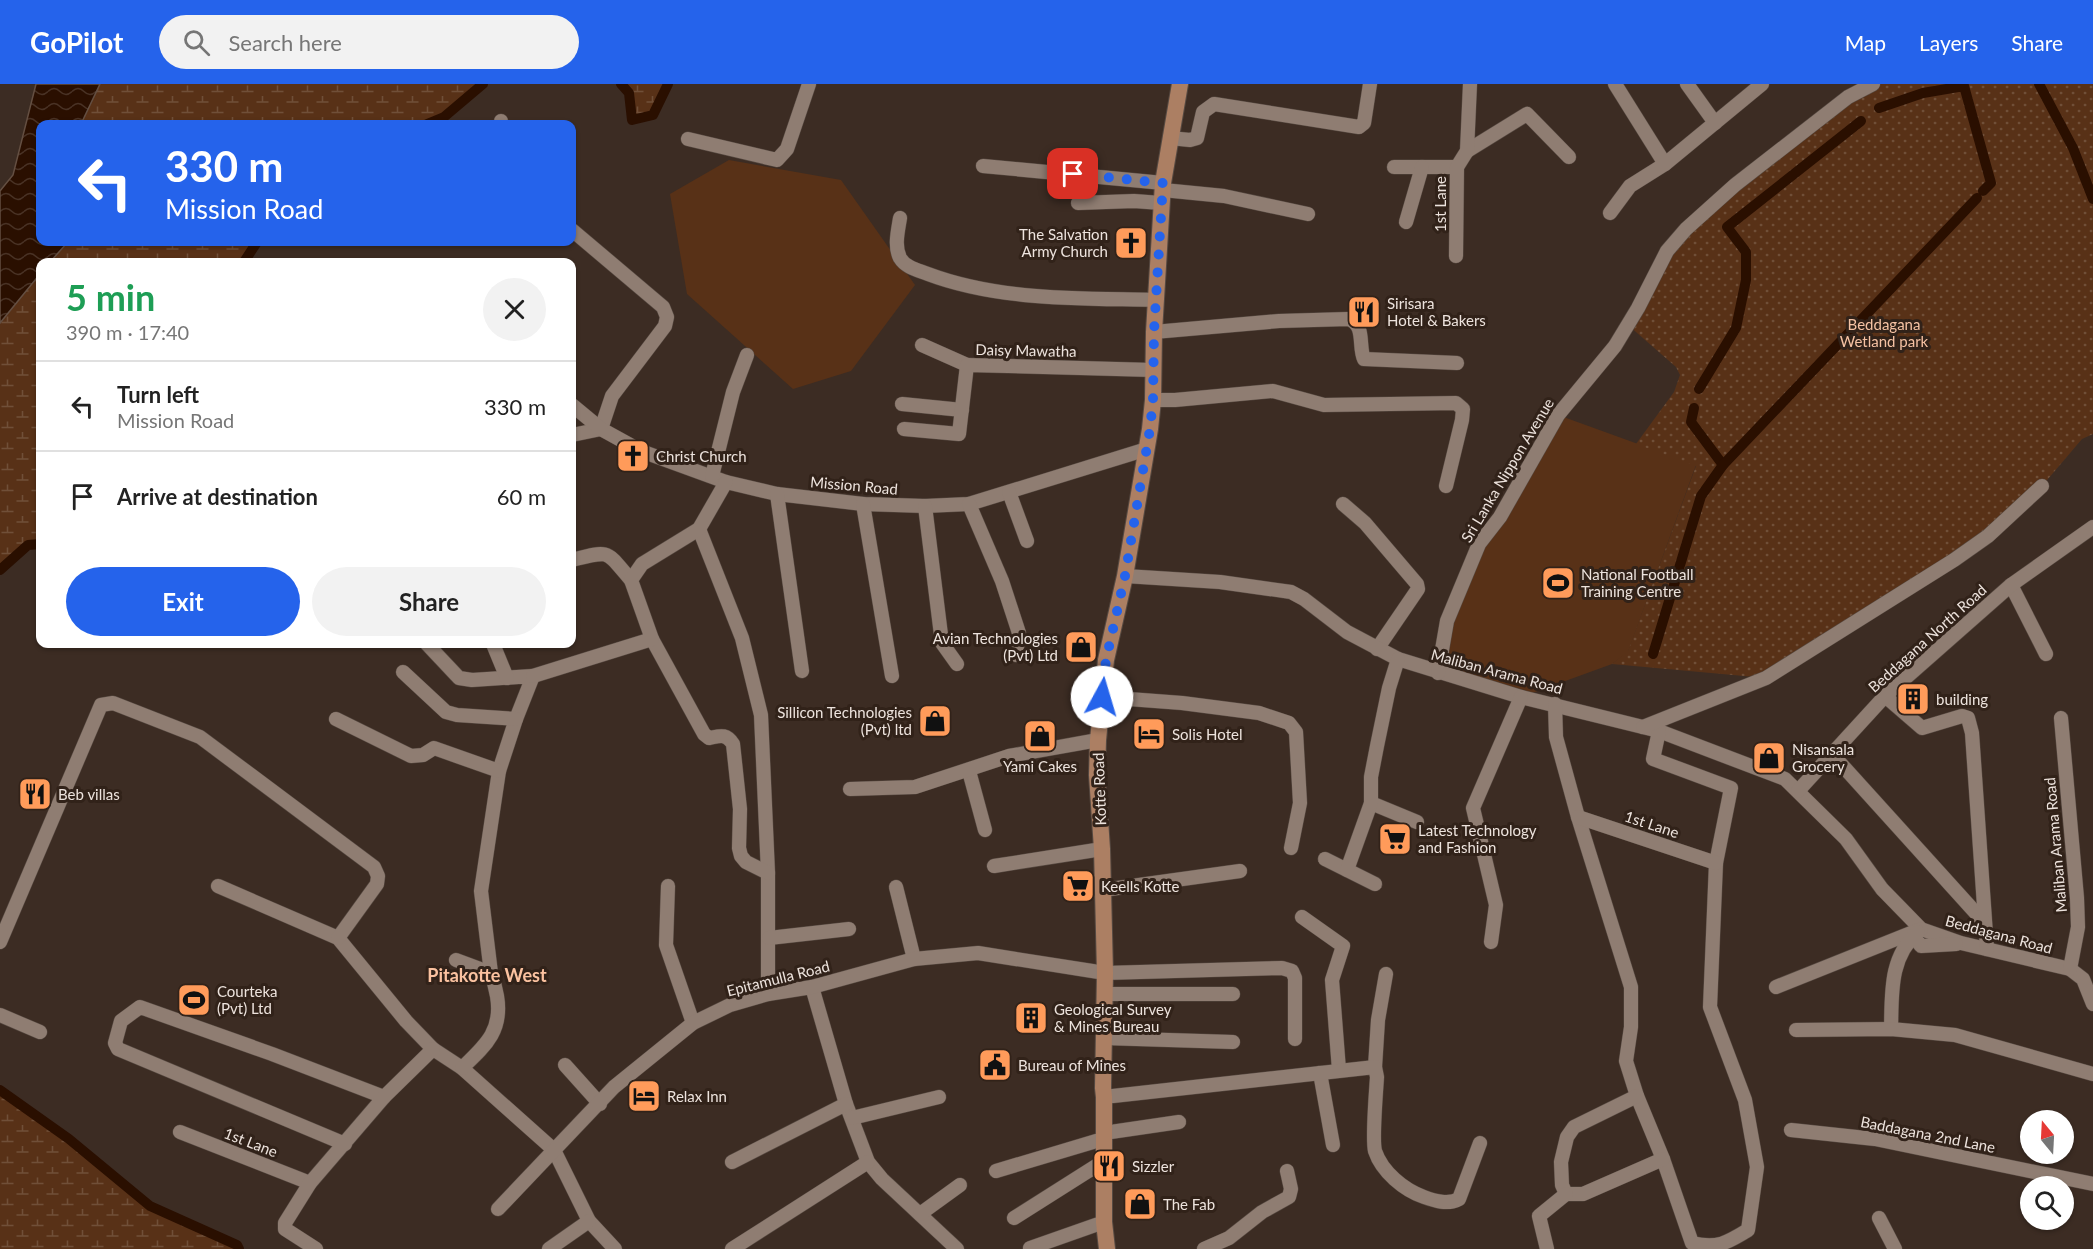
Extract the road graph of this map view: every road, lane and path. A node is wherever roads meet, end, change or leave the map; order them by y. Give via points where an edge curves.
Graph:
1 (809, 84) edge
2 (1180, 84) edge
3 (1370, 84) edge
4 (1470, 84) edge
5 (1615, 84) edge
6 (1687, 84) edge
7 (1762, 84) edge
8 (1873, 84) edge
9 (1716, 123) junction
10 (1170, 138) junction
11 (688, 139) dead end
12 (1467, 151) junction
13 (1569, 157) dead end
14 (1665, 164) junction
15 (983, 165) dead end
16 (1394, 167) dead end
17 (1422, 167) junction
18 (1457, 167) junction
19 (1162, 192) junction
20 (1078, 203) dead end
21 (1610, 213) dead end
22 (1308, 214) dead end
23 (900, 218) dead end
24 (1406, 222) dead end
25 (576, 233) edge
26 (1456, 256) dead end
27 (1156, 300) junction
28 (1154, 332) junction
29 (922, 345) dead end
30 (747, 355) dead end
31 (1458, 363) dead end
32 (968, 365) junction
33 (1153, 370) junction
34 (1153, 400) junction
35 (902, 404) dead end
36 (576, 408) edge
37 (962, 411) junction
38 (601, 429) junction
39 (904, 429) dead end
40 (576, 434) edge
41 (1147, 449) junction
42 (712, 476) junction
43 (726, 482) junction
44 (1446, 486) dead end
45 (2042, 486) dead end
46 (1009, 492) junction
47 (777, 494) junction
48 (863, 504) junction
49 (969, 504) junction
50 (1343, 504) dead end
51 (925, 506) junction
52 (2093, 527) edge
53 (699, 529) junction
54 (1027, 541) dead end
55 (576, 559) edge
56 (1125, 576) junction
57 (631, 580) junction
58 (2012, 585) junction
59 (652, 639) junction
60 (431, 648) edge
61 (495, 648) edge
62 (1377, 649) junction
63 (2046, 654) dead end
64 (1016, 655) dead end
65 (1398, 659) junction
66 (957, 664) dead end
67 (802, 671) dead end
68 (404, 672) dead end
69 (1438, 673) junction
70 (533, 676) junction
71 (892, 676) dead end
72 (507, 678) junction
73 (1885, 696) junction
74 (1102, 697) junction
75 (1521, 697) junction
76 (1555, 704) junction
77 (516, 718) junction
78 (2061, 718) dead end
79 (336, 719) dead end
80 (1642, 727) junction
81 (1659, 731) junction
82 (1098, 740) junction
83 (1832, 754) junction
84 (499, 771) junction
85 (969, 771) junction
86 (850, 789) dead end
87 (1798, 791) junction
88 (1371, 803) junction
89 (1578, 817) junction
90 (1417, 822) dead end
91 (985, 830) dead end
92 (1846, 839) joint
93 (1291, 848) dead end
94 (1102, 849) junction
95 (1325, 860) dead end
96 (1716, 863) junction
97 (994, 866) dead end
98 (1347, 870) junction
99 (1240, 871) dead end
100 (768, 873) junction
101 (1375, 884) dead end
102 (218, 886) dead end
103 (668, 886) dead end
104 (896, 887) dead end
105 (1103, 890) junction
106 (1302, 917) dead end
107 (1984, 922) junction
108 (849, 928) dead end
109 (1917, 932) junction
110 (338, 938) junction
111 (769, 938) junction
112 (0, 942) edge
113 (1491, 942) dead end
114 (1987, 949) junction
115 (914, 959) junction
116 (456, 960) dead end
117 (2070, 969) junction
118 (491, 973) junction
119 (1105, 973) junction
120 (1386, 974) dead end
121 (812, 987) junction
122 (1776, 987) dead end
123 (1233, 993) dead end
124 (768, 994) junction
125 (1104, 994) junction
126 (2093, 1004) edge
127 (0, 1015) edge
128 (693, 1023) junction
129 (1891, 1029) junction
130 (1796, 1030) dead end
131 (40, 1032) dead end
132 (1104, 1038) junction
133 (1295, 1039) dead end
134 (1233, 1042) dead end
135 (433, 1049) junction
136 (565, 1065) dead end
137 (1375, 1067) junction
138 (462, 1068) junction
139 (1339, 1071) junction
140 (1320, 1073) junction
141 (2093, 1074) edge
142 (1637, 1096) junction
143 (384, 1097) junction
144 (939, 1097) dead end
145 (1104, 1097) junction
146 (600, 1104) junction
147 (846, 1104) junction
148 (852, 1118) junction
149 (1179, 1122) dead end
150 (1791, 1130) dead end
151 (180, 1132) dead end
152 (1103, 1136) junction
153 (1480, 1143) dead end
154 (345, 1144) junction
155 (1333, 1145) dead end
156 (554, 1150) junction
157 (1663, 1160) junction
158 (1104, 1161) junction
159 (732, 1162) dead end
160 (868, 1162) junction
161 (996, 1171) dead end
162 (1287, 1171) dead end
163 (310, 1183) junction
164 (2093, 1184) edge
165 (960, 1185) dead end
166 (1566, 1194) junction
167 (498, 1209) dead end
168 (920, 1214) junction
169 (1014, 1218) dead end
170 (1880, 1218) dead end
171 (590, 1221) junction
172 (1104, 1222) junction
173 (1685, 1246) edge
174 (1030, 1248) edge
175 (316, 1249) edge
176 (549, 1249) edge
177 (615, 1249) edge
178 (732, 1249) edge
179 (957, 1249) edge
180 (1107, 1249) edge
181 (1204, 1249) edge
182 (1546, 1249) edge
183 (1895, 1249) edge

1 - 11 street via 787,149 777,160
2 - 10 main road, Kotte Road
3 - 10 street via 1364,123 1359,127 1214,104 1203,112 1197,138
4 - 12 street, 1st Lane
5 - 14 street
6 - 9 street
7 - 9 street
8 - 69 street, Sri Lanka Nippon Avenue via 1848,97 1735,185 1666,251 1615,346 1558,415 1500,517 1479,544 1447,621
9 - 14 street
10 - 19 main road, Kotte Road
12 - 13 street via 1527,114
12 - 18 street, 1st Lane
14 - 21 street via 1630,186
15 - 19 street
16 - 17 street
17 - 18 street
17 - 24 street
18 - 26 street, 1st Lane
19 - 20 street via 1134,201
19 - 22 street via 1224,196
19 - 27 main road, Kotte Road
23 - 27 street via 896,246 901,259 908,266 940,279 994,291 1050,297
25 - 38 street via 663,307 667,317 665,326 612,396
27 - 28 main road, Kotte Road
28 - 31 street via 1348,319 1359,326 1365,359
28 - 33 main road, Kotte Road
29 - 32 street
30 - 42 street via 733,392
32 - 33 street, Daisy Mawatha
32 - 37 street, Daisy Mawatha
33 - 34 main road, Kotte Road
34 - 41 main road, Kotte Road
34 - 44 street via 1273,391 1324,405 1456,403 1463,409 1462,420
35 - 37 street
36 - 38 street, Mission Road
37 - 39 street, Daisy Mawatha via 959,434
38 - 40 street
38 - 42 street, Mission Road via 641,451
41 - 46 street, Mission Road
41 - 56 main road, Kotte Road
42 - 43 street, Mission Road
43 - 47 street, Mission Road
43 - 53 street
45 - 80 street via 1980,542 1766,678
46 - 49 street, Mission Road
46 - 54 street
47 - 48 street, Mission Road
47 - 67 street
48 - 51 street, Mission Road
48 - 71 street
49 - 51 street, Mission Road
49 - 64 street via 1019,633
50 - 62 street via 1365,523 1417,584 1418,589
51 - 66 street via 942,643
52 - 58 street, Beddagana North Road
53 - 57 street via 642,564
53 - 100 street via 742,638 761,715
55 - 57 street via 608,554
56 - 62 street, Maliban Arama Road via 1220,582 1290,592
56 - 74 main road, Kotte Road
57 - 59 street
58 - 63 street
58 - 73 street, Beddagana North Road
59 - 70 street
59 - 100 street via 704,734 709,738 725,735 733,744 741,856
60 - 72 street via 459,678
61 - 72 street
62 - 65 street, Maliban Arama Road
65 - 69 street, Maliban Arama Road
65 - 88 street via 1371,777
68 - 77 street via 446,712
69 - 75 street, Maliban Arama Road
70 - 72 street
70 - 77 street
73 - 83 street, Beddagana North Road
73 - 107 street via 1922,728 1962,716 1968,718
74 - 82 main road, Kotte Road
74 - 93 street via 1182,702 1259,713 1289,723 1296,732 1300,803
75 - 76 street, Maliban Arama Road
75 - 113 street via 1473,808 1496,905
76 - 80 street, Maliban Arama Road
76 - 89 street via 1556,737
77 - 84 street
78 - 117 street, Maliban Arama Road via 2077,898 2078,927
79 - 84 street via 411,756 434,748
80 - 81 street, Maliban Arama Road
81 - 87 street, Maliban Arama Road via 1785,779
81 - 96 street via 1653,759 1731,788
82 - 85 street via 1009,756
82 - 94 main road, Kotte Road
83 - 87 street, Beddagana North Road
83 - 107 street
84 - 118 street via 481,891
85 - 86 street via 915,787
85 - 91 street
87 - 92 street, Maliban Arama Road
88 - 90 street
88 - 98 street
89 - 96 street, 1st Lane
89 - 142 street via 1631,987 1626,1061
92 - 109 street, Beddagana Road
94 - 97 street
94 - 105 main road, Kotte Road
95 - 98 street
96 - 173 street via 1710,1007 1745,1100 1757,1167 1748,1230 1718,1248
98 - 101 street
99 - 105 street
100 - 111 street
102 - 110 street
103 - 128 street via 666,945
104 - 115 street
105 - 119 main road, Kotte Road
106 - 139 street via 1343,946 1332,980
107 - 114 street
108 - 111 street
109 - 114 street, Beddagana Road
109 - 122 street
109 - 129 street via 1899,956 1893,980
110 - 112 street via 377,884 374,867 200,737 113,703 101,705
110 - 135 street
111 - 124 street
114 - 117 street, Beddagana Road
115 - 119 street, Epitamulla Road via 978,953
115 - 121 street, Epitamulla Road
116 - 118 street
117 - 126 street via 2083,979
118 - 138 street via 499,1009 496,1028 486,1045
119 - 125 main road, Kotte Road
119 - 133 street, Epitamulla Road via 1292,970
120 - 137 street
121 - 124 street, Epitamulla Road
121 - 147 street
123 - 125 street
124 - 128 street, Epitamulla Road via 730,1005
125 - 132 main road, Kotte Road
127 - 131 street
128 - 146 street, Epitamulla Road
129 - 130 street
129 - 141 street via 1955,1035
132 - 134 street
132 - 145 main road, Kotte Road
135 - 138 street
135 - 143 street
136 - 146 street
137 - 139 street
137 - 153 street via 1375,1150 1383,1167 1408,1192 1443,1202 1459,1198
138 - 156 street
139 - 140 street
140 - 145 street
140 - 155 street
142 - 157 street
142 - 166 street via 1574,1127 1567,1137 1562,1162
143 - 154 street
143 - 154 street via 140,1007 121,1021 115,1043 118,1049
144 - 148 street
145 - 152 main road, Kotte Road
146 - 156 street, Epitamulla Road
147 - 148 street
147 - 159 street
148 - 160 street
149 - 152 street
150 - 164 street, Baddagana 2nd Lane via 1875,1139
151 - 163 street, 1st Lane
152 - 158 main road, Kotte Road
152 - 161 street
154 - 163 street
156 - 167 street, Epitamulla Road
156 - 171 street
157 - 166 street via 1583,1194
157 - 173 street
158 - 169 street
158 - 172 main road, Kotte Road
160 - 168 street
160 - 178 street
162 - 181 street via 1289,1197 1229,1238
163 - 175 street via 284,1226
165 - 168 street
166 - 182 street via 1539,1216
168 - 179 street
170 - 183 street
171 - 176 street
171 - 177 street
172 - 174 street
172 - 180 main road, Kotte Road

